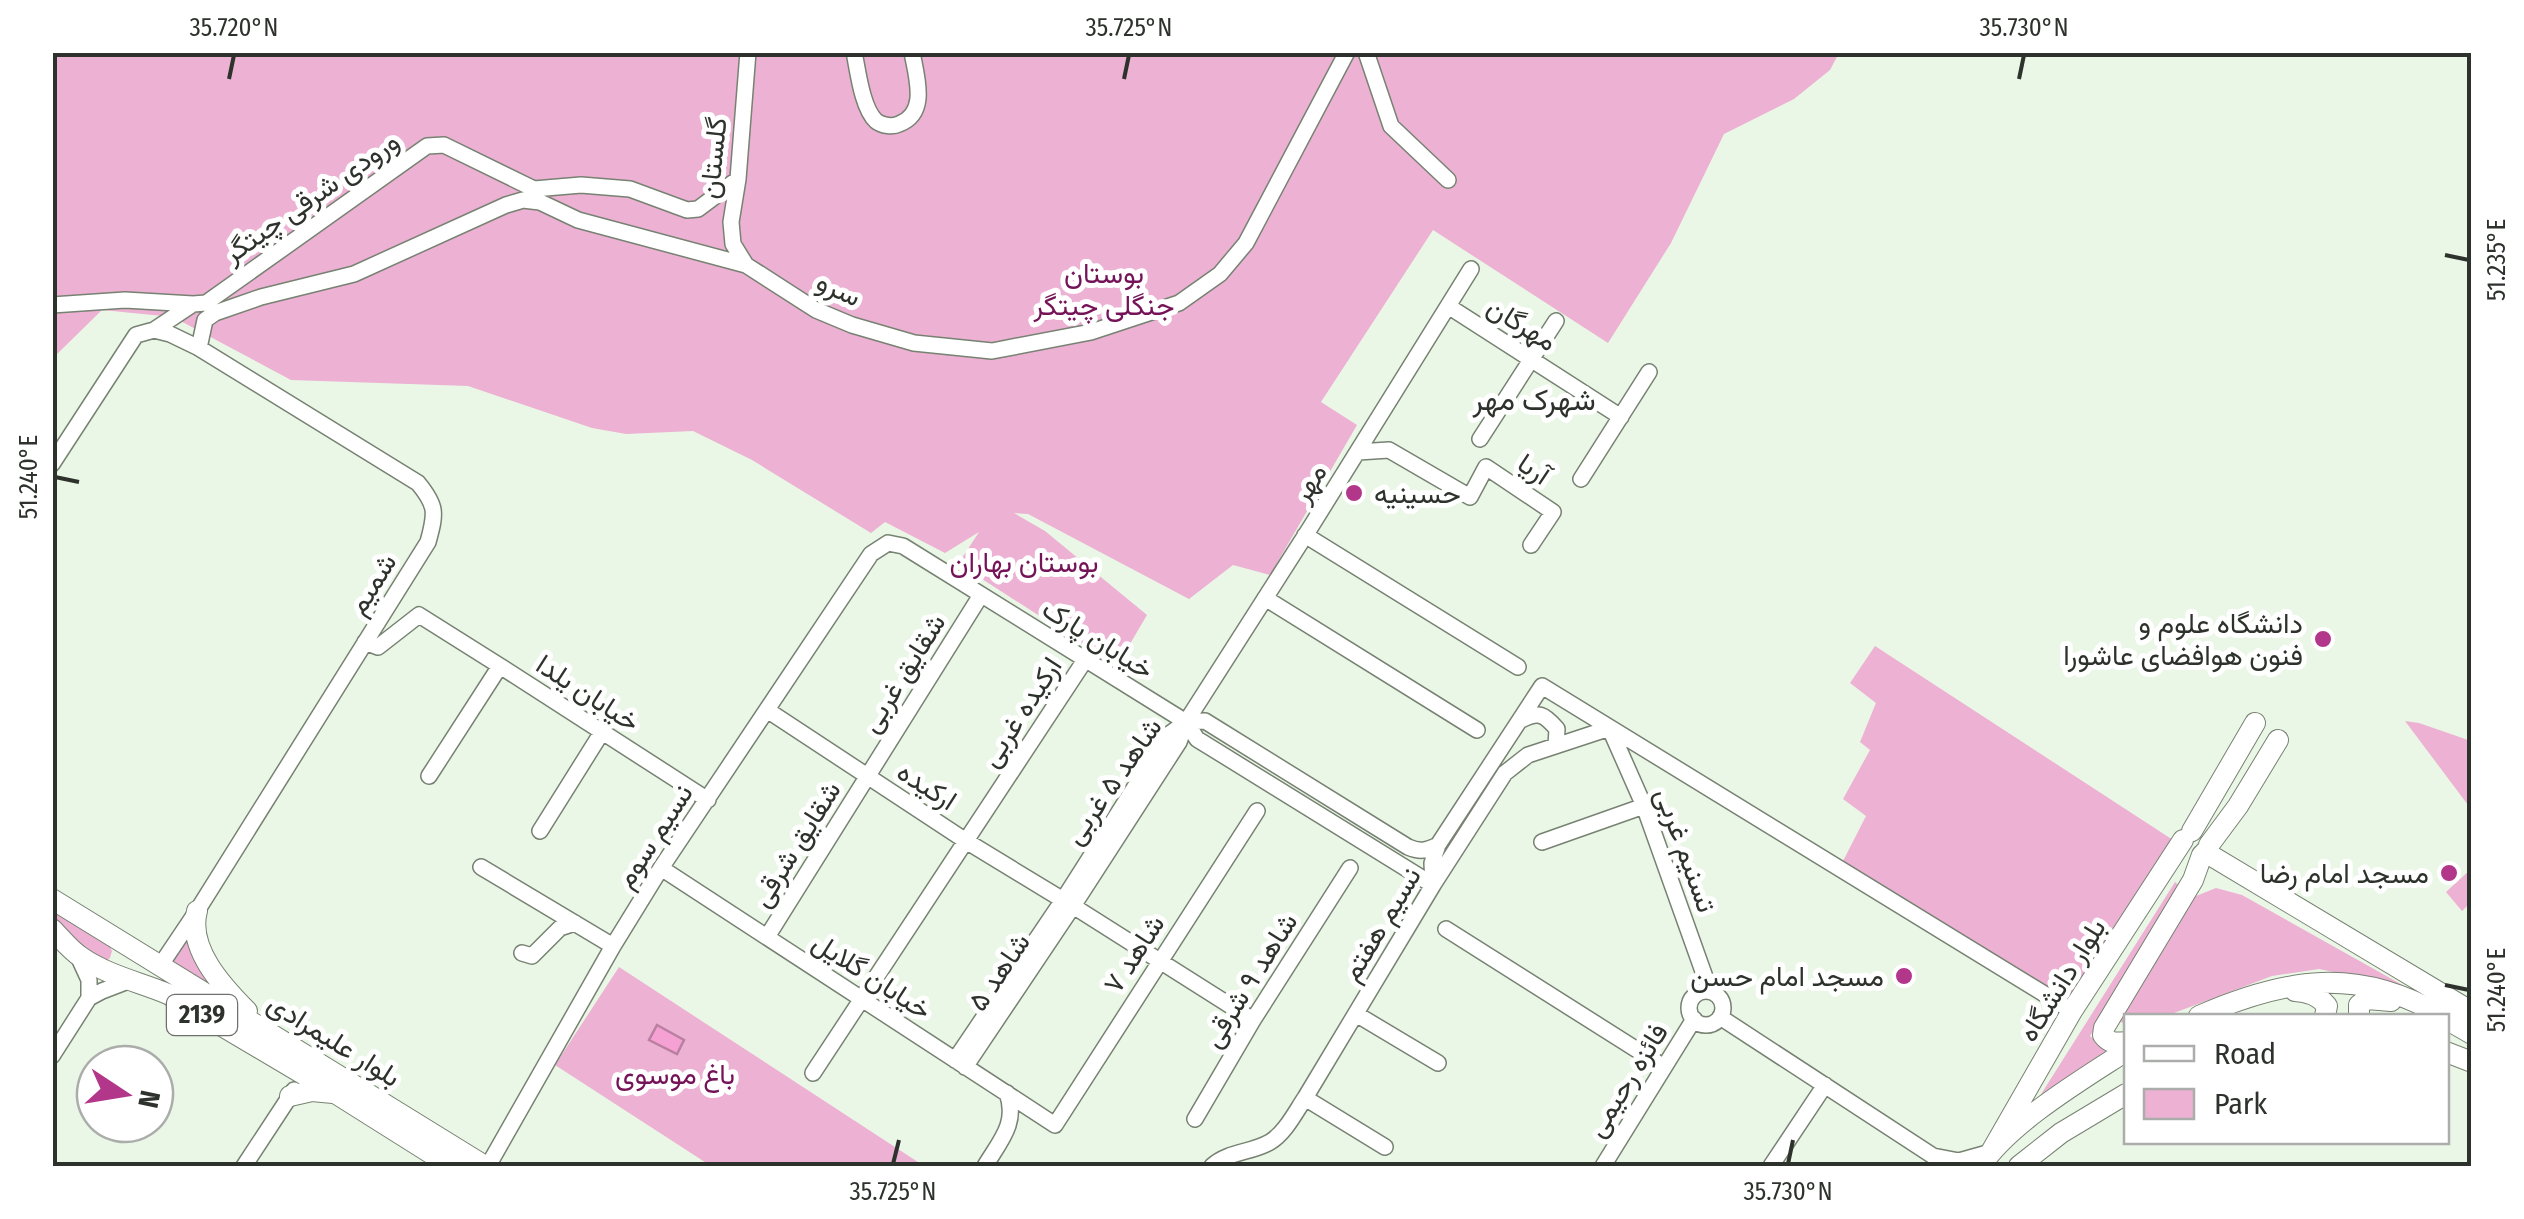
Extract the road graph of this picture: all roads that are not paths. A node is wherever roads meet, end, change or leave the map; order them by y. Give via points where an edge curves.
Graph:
1 (748, 52) edge
2 (854, 52) edge
3 (912, 52) edge
4 (1347, 52) edge
5 (1366, 52) edge
6 (738, 180) junction
7 (1448, 180) dead end
8 (746, 265) junction
9 (1471, 269) dead end
10 (200, 304) junction
11 (52, 306) edge
12 (1448, 306) junction
13 (223, 309) junction
14 (1556, 321) dead end
15 (154, 330) junction
16 (199, 348) junction
17 (1531, 360) junction
18 (1649, 372) dead end
19 (1621, 416) junction
20 (1480, 439) dead end
21 (1358, 452) junction
22 (52, 464) edge
23 (1581, 479) dead end
24 (1305, 536) junction
25 (1531, 544) dead end
26 (881, 546) joint
27 (981, 595) junction
28 (1264, 598) junction
29 (365, 642) junction
30 (1085, 660) junction
31 (500, 666) junction
32 (1518, 667) dead end
33 (767, 710) junction
34 (1520, 720) junction
35 (1186, 722) junction
36 (2256, 724) dead end
37 (1610, 728) junction
38 (1476, 730) dead end
39 (602, 732) junction
40 (2278, 740) dead end
41 (1556, 745) junction
42 (429, 776) dead end
43 (867, 778) junction
44 (708, 800) junction
45 (1644, 806) junction
46 (1256, 811) dead end
47 (540, 831) dead end
48 (2187, 835) junction
49 (966, 841) junction
50 (1542, 842) dead end
51 (1438, 845) junction
52 (2205, 850) junction
53 (481, 867) dead end
54 (662, 868) junction
55 (1350, 868) dead end
56 (1433, 885) junction
57 (52, 899) edge
58 (2145, 901) junction
59 (1068, 903) junction
60 (197, 911) junction
61 (2171, 916) junction
62 (575, 923) junction
63 (1446, 928) dead end
64 (52, 929) edge
65 (109, 935) junction
66 (766, 937) junction
67 (612, 946) junction
68 (522, 953) dead end
69 (1160, 960) junction
70 (87, 961) junction
71 (160, 966) junction
72 (128, 981) junction
73 (2284, 989) junction
74 (1710, 991) junction
75 (90, 998) junction
76 (862, 999) junction
77 (2072, 1011) junction
78 (2472, 1012) edge
79 (1356, 1014) junction
80 (2205, 1014) edge
81 (2326, 1014) edge
82 (2359, 1014) edge
83 (2439, 1014) edge
84 (1720, 1017) junction
85 (1253, 1020) junction
86 (1694, 1020) junction
87 (2449, 1020) edge
88 (266, 1030) junction
89 (2472, 1034) edge
90 (2124, 1042) edge
91 (2124, 1052) edge
92 (52, 1056) edge
93 (960, 1063) junction
94 (1438, 1063) dead end
95 (309, 1067) junction
96 (1664, 1067) junction
97 (813, 1074) dead end
98 (1825, 1085) junction
99 (335, 1093) junction
100 (1007, 1093) junction
101 (2124, 1095) edge
102 (290, 1096) junction
103 (1305, 1098) junction
104 (1195, 1119) dead end
105 (1054, 1125) joint
106 (1385, 1148) dead end
107 (1986, 1159) edge
108 (1937, 1161) edge
109 (443, 1163) edge
110 (244, 1166) edge
111 (487, 1166) edge
112 (985, 1166) edge
113 (1212, 1166) edge
114 (1602, 1166) edge
115 (1772, 1166) edge
116 (2019, 1166) edge

1 - 6 street, گلستان
2 - 3 street via 865,102 884,125 914,114 920,98
4 - 8 street, سرو via 1246,243 1220,274 1179,303 1091,332 992,351 914,343 852,324 816,310
5 - 7 street via 1391,126
6 - 8 street, گلستان via 733,244
6 - 10 street, ورودی شرقی چیتگر via 687,210 630,190 534,189 444,146 427,146
8 - 13 street, سرو via 523,200 354,274
9 - 12 street, مهر
10 - 11 street
10 - 13 street
10 - 15 street
12 - 17 street, مهرگان
12 - 21 street, مهر
13 - 16 street, سرو via 205,320
14 - 17 street
15 - 16 street, شمیم
15 - 22 street via 136,335
16 - 29 street, شمیم via 418,483 433,501 428,542
17 - 19 street, مهرگان
17 - 20 street
18 - 19 street
19 - 23 street
21 - 24 street, مهر
21 - 25 street, آریا via 1389,450 1470,497 1486,467 1553,512
24 - 28 street, مهر
24 - 32 street
26 - 27 street, خیابان پارک via 902,546
26 - 33 street, نسیم سوم
27 - 30 street, خیابان پارک
27 - 43 street, شقایق غربی
28 - 35 street, مهر
28 - 38 street
29 - 31 street via 378,647 419,615
29 - 60 street, شمیم
30 - 35 street, خیابان پارک
30 - 49 street, ارکیده غربی
31 - 39 street, خیابان یلدا
31 - 42 street, خیابان یلدا
33 - 43 street, ارکیده
33 - 44 street, نسیم سوم
34 - 37 street via 1542,686
34 - 41 street via 1547,717 1557,729
34 - 51 street
35 - 51 street, خیابان پارک via 1206,722 1408,847
35 - 56 street, خیابان پارک via 1197,739
35 - 59 street, شاهد ۵ غربی via 1179,742
36 - 48 main road, بلوار دانشگاه
37 - 41 street, نسیم هفتم
37 - 45 street, تسنیم غربی
37 - 77 street
39 - 44 street, خیابان یلدا
39 - 47 street
40 - 52 main road
41 - 56 street, نسیم هفتم via 1505,773
43 - 49 street, ارکیده
43 - 66 street, شقایق شرقی
44 - 54 street, نسیم سوم
45 - 50 street
45 - 74 street, تسنیم غربی
46 - 69 street, شاهد ۷
48 - 52 main road via 2204,833
48 - 58 main road, بلوار دانشگاه
49 - 59 street, ارکیده
49 - 76 street, ارکیده غربی
51 - 56 street
52 - 61 main road
52 - 78 main road
53 - 62 street
54 - 66 street, خیابان گلایل
54 - 67 street, نسیم سوم
55 - 85 street, شاهد ۹ شرقی
56 - 79 street, نسیم هفتم
57 - 65 main road, بلوار علیمرادی
58 - 61 main road
58 - 77 main road, بلوار دانشگاه
59 - 69 street, ارکیده
59 - 93 street, شاهد ۵
60 - 71 street, شمیم
60 - 88 main road via 197,941 213,970
61 - 90 main road via 2104,1028 2108,1040
62 - 67 street
62 - 68 street via 560,928 532,956
63 - 96 street
64 - 70 main road, بلوار علیمرادی / 2139
65 - 70 main road via 114,958 106,966
65 - 71 main road, بلوار علیمرادی
66 - 76 street, خیابان گلایل
67 - 111 street, نسیم سوم
69 - 85 street, ارکیده
69 - 105 street, شاهد ۷
70 - 72 main road, بلوار علیمرادی / 2139
70 - 75 street
71 - 88 main road, بلوار علیمرادی / 2139
72 - 75 street
72 - 95 main road, بلوار علیمرادی / 2139 via 168,994
73 - 80 main road
73 - 81 main road via 2320,998
73 - 83 main road via 2330,981 2364,984
74 - 84 street via 1722,1002
74 - 86 street via 1692,1000
75 - 92 street
76 - 93 street, خیابان گلایل
76 - 97 street
77 - 107 main road, بلوار دانشگاه
79 - 94 street
79 - 103 street, نسیم هفتم
82 - 83 main road via 2367,999
84 - 86 street via 1708,1025
84 - 98 street
85 - 104 street, شاهد ۹ شرقی
86 - 96 street, فائزه رحیمی
87 - 89 main road
88 - 95 main road, بلوار علیمرادی / 2139
91 - 107 main road via 2040,1110
93 - 100 street, خیابان گلایل
95 - 99 main road, بلوار علیمرادی / 2139
95 - 102 street
95 - 111 main road, بلوار علیمرادی / 2139
96 - 114 street, فائزه رحیمی
98 - 108 street
98 - 115 street
99 - 102 main road
99 - 109 main road, بلوار علیمرادی / 2139
100 - 105 street, خیابان گلایل
100 - 112 street via 1010,1123
101 - 116 main road
102 - 110 street
103 - 106 street
103 - 113 street, نسیم هفتم via 1273,1140
107 - 108 street

